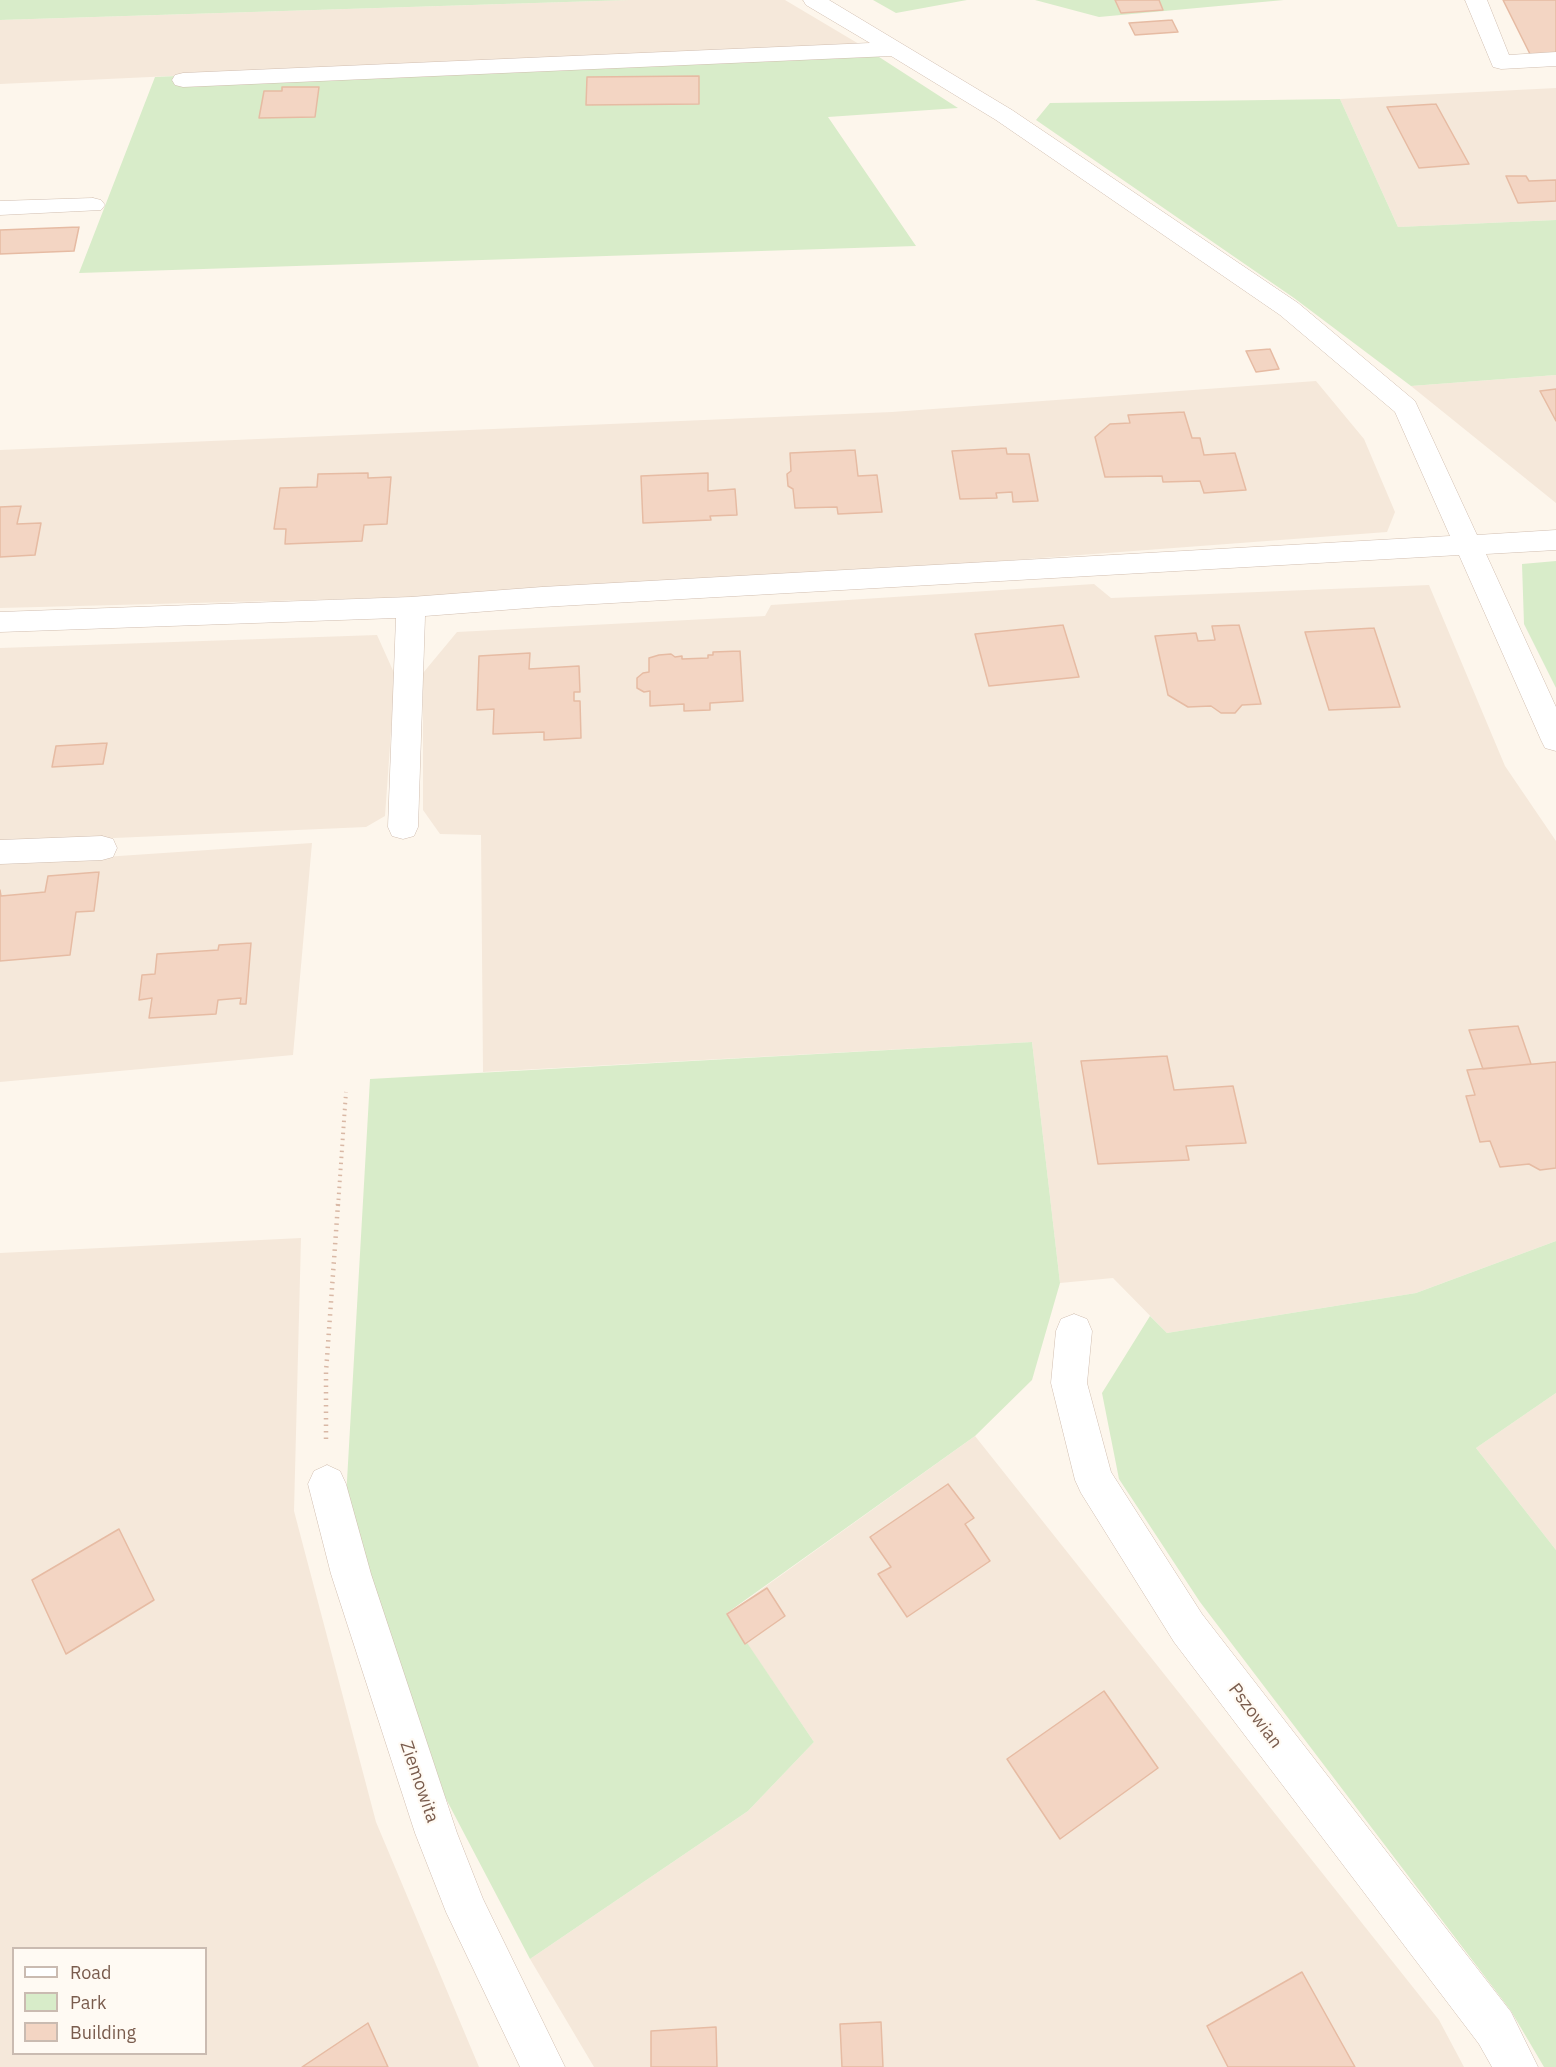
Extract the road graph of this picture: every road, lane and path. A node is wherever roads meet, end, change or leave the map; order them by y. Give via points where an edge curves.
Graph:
1 (814, 0) edge
2 (1476, 0) edge
3 (894, 49) junction
4 (1556, 59) edge
5 (183, 80) dead end
6 (93, 204) dead end
7 (0, 208) edge
8 (1556, 540) edge
9 (1469, 543) junction
10 (411, 607) junction
11 (0, 622) edge
12 (1556, 740) edge
13 (403, 827) dead end
14 (102, 848) dead end
15 (0, 852) edge
16 (346, 1092) dead end
17 (1074, 1331) dead end
18 (327, 1484) joint
19 (543, 2067) edge
20 (1516, 2067) edge

1 - 3 street
2 - 4 street via 1501,62
3 - 5 street
3 - 9 street via 1004,115 1139,206 1289,309 1359,366 1406,407
6 - 7 street
8 - 9 street
9 - 10 street
9 - 12 street
10 - 11 street
10 - 13 street
14 - 15 street
16 - 18 path via 326,1372
17 - 20 street, Pszowian via 1069,1383 1094,1480 1188,1628 1495,2028
18 - 19 street, Ziemowita via 351,1574 436,1833 468,1912

